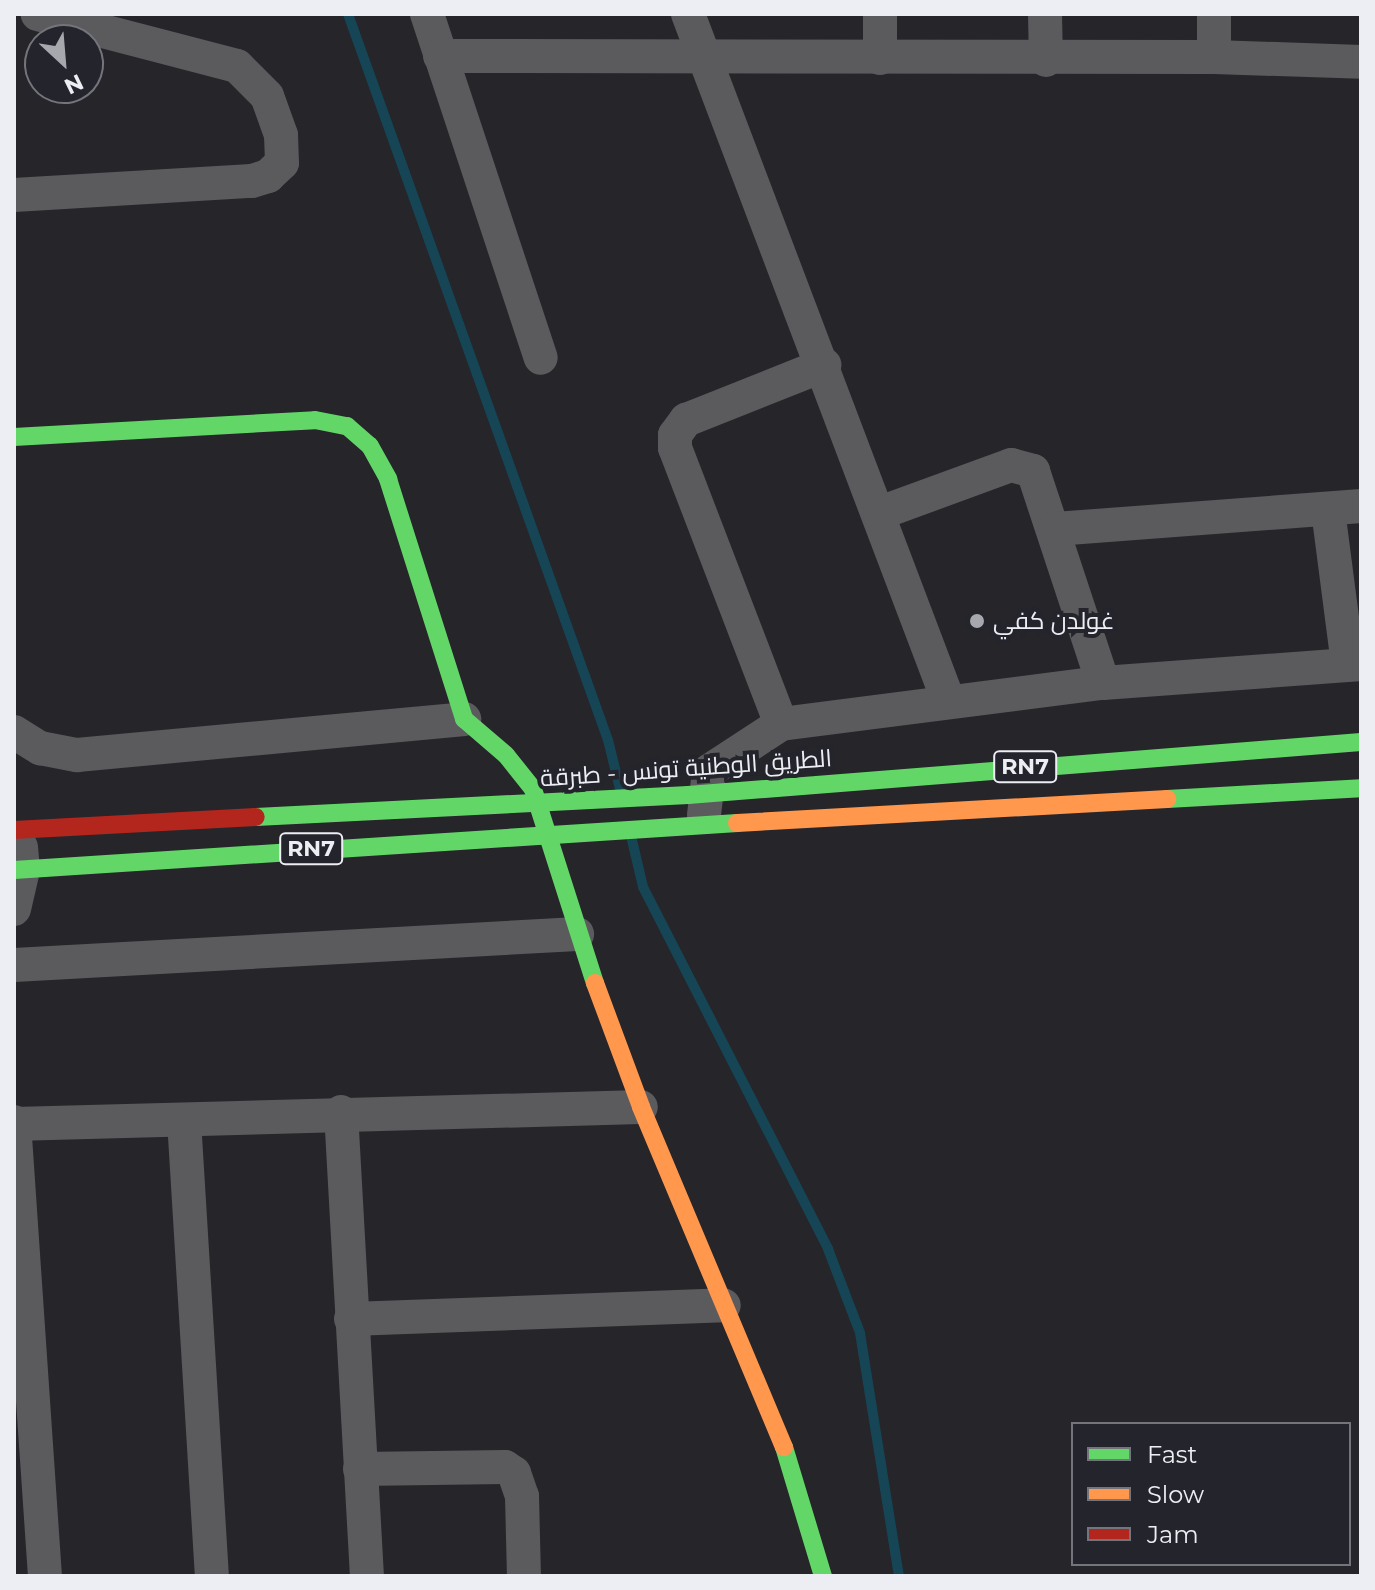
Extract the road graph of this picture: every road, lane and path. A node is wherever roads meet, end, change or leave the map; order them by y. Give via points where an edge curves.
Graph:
1 (38, 14) edge
2 (427, 14) edge
3 (688, 14) edge
4 (880, 14) edge
5 (1045, 14) edge
6 (1214, 14) edge
7 (701, 54) junction
8 (440, 56) junction
9 (1214, 57) junction
10 (880, 58) junction
11 (1046, 60) junction
12 (1361, 62) edge
13 (14, 195) edge
14 (541, 358) dead end
15 (824, 365) junction
16 (14, 437) edge
17 (1361, 506) edge
18 (1328, 510) junction
19 (880, 513) junction
20 (1055, 529) junction
21 (1354, 665) edge
22 (1103, 683) junction
23 (948, 700) junction
24 (464, 719) junction
25 (781, 724) junction
26 (14, 732) edge
27 (1361, 742) edge
28 (1361, 788) edge
29 (696, 794) junction
30 (537, 802) junction
31 (699, 827) junction
32 (16, 830) edge
33 (545, 834) junction
34 (18, 870) edge
35 (14, 909) edge
36 (577, 934) junction
37 (14, 965) edge
38 (641, 1107) junction
39 (341, 1112) junction
40 (184, 1120) junction
41 (14, 1123) edge
42 (724, 1305) junction
43 (351, 1319) junction
44 (360, 1469) junction
45 (45, 1576) edge
46 (212, 1576) edge
47 (367, 1576) edge
48 (524, 1576) edge
49 (823, 1576) edge

1 - 13 street via 237,66 257,82 273,110 282,163 252,181
2 - 8 street
3 - 7 street
4 - 10 street
5 - 11 street
6 - 9 street
7 - 8 street
7 - 10 street
7 - 15 street
8 - 14 street
9 - 11 street
9 - 12 street
10 - 11 street
15 - 19 street
15 - 25 street via 686,420 675,435 680,462
16 - 24 main road via 285,421 347,426 370,446 388,479
17 - 18 street
18 - 20 street
18 - 21 street
19 - 20 street via 1024,465 1038,477
19 - 23 street
20 - 22 street
21 - 22 street
22 - 23 street
23 - 25 street
24 - 26 street via 77,755 40,748
24 - 30 main road via 526,777
25 - 29 street via 709,771
27 - 29 main road, الطريق الوطنية تونس - طبرقة / RN7
28 - 31 main road, RN7
29 - 30 main road, الطريق الوطنية تونس - طبرقة / RN7
29 - 31 street
30 - 32 main road, الطريق الوطنية تونس - طبرقة / RN7
30 - 33 main road
31 - 33 main road, RN7
32 - 34 street
33 - 34 main road, RN7
33 - 36 main road
34 - 35 street
36 - 37 street
36 - 38 main road
38 - 39 street
38 - 42 main road
39 - 40 street
39 - 43 street
40 - 41 street
40 - 46 street
41 - 45 street
42 - 43 street
42 - 49 main road via 788,1457
43 - 44 street
44 - 47 street
44 - 48 street via 505,1467 514,1473 522,1496

